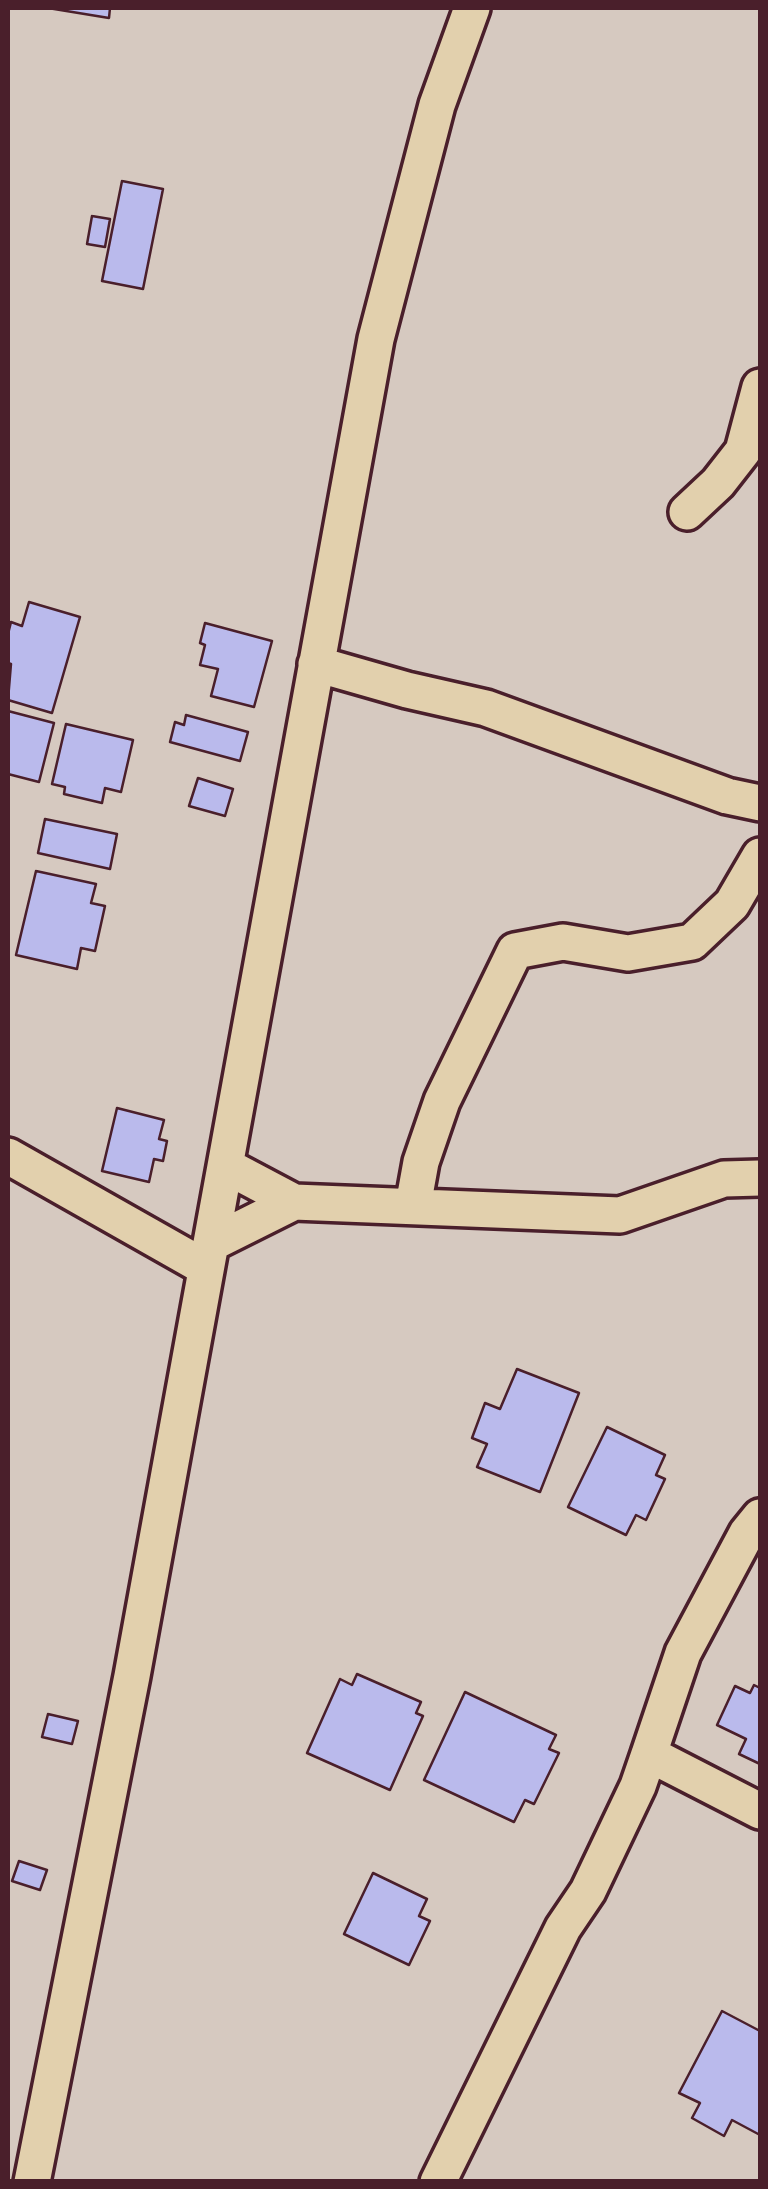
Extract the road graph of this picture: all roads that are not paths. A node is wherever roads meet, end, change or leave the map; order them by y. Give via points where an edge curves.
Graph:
1 (472, 8) edge
2 (760, 387) edge
3 (687, 512) dead end
4 (316, 664) junction
5 (760, 804) edge
6 (760, 856) edge
7 (8, 1156) edge
8 (226, 1166) junction
9 (760, 1178) edge
10 (294, 1202) junction
11 (413, 1206) junction
12 (209, 1256) junction
13 (760, 1516) edge
14 (649, 1754) junction
15 (760, 1811) edge
16 (32, 2182) edge
17 (438, 2182) edge

1 - 4 street via 437,105 376,340
2 - 3 street via 743,451
4 - 5 street via 486,708
4 - 8 street
6 - 11 street via 732,904 692,942 628,953 563,942 514,951 442,1101
7 - 12 street
8 - 10 street
8 - 12 street
9 - 11 street via 724,1179 620,1215
10 - 11 street
10 - 12 street
12 - 16 street
13 - 14 street via 683,1652
14 - 15 street
14 - 17 street via 588,1891 563,1928

